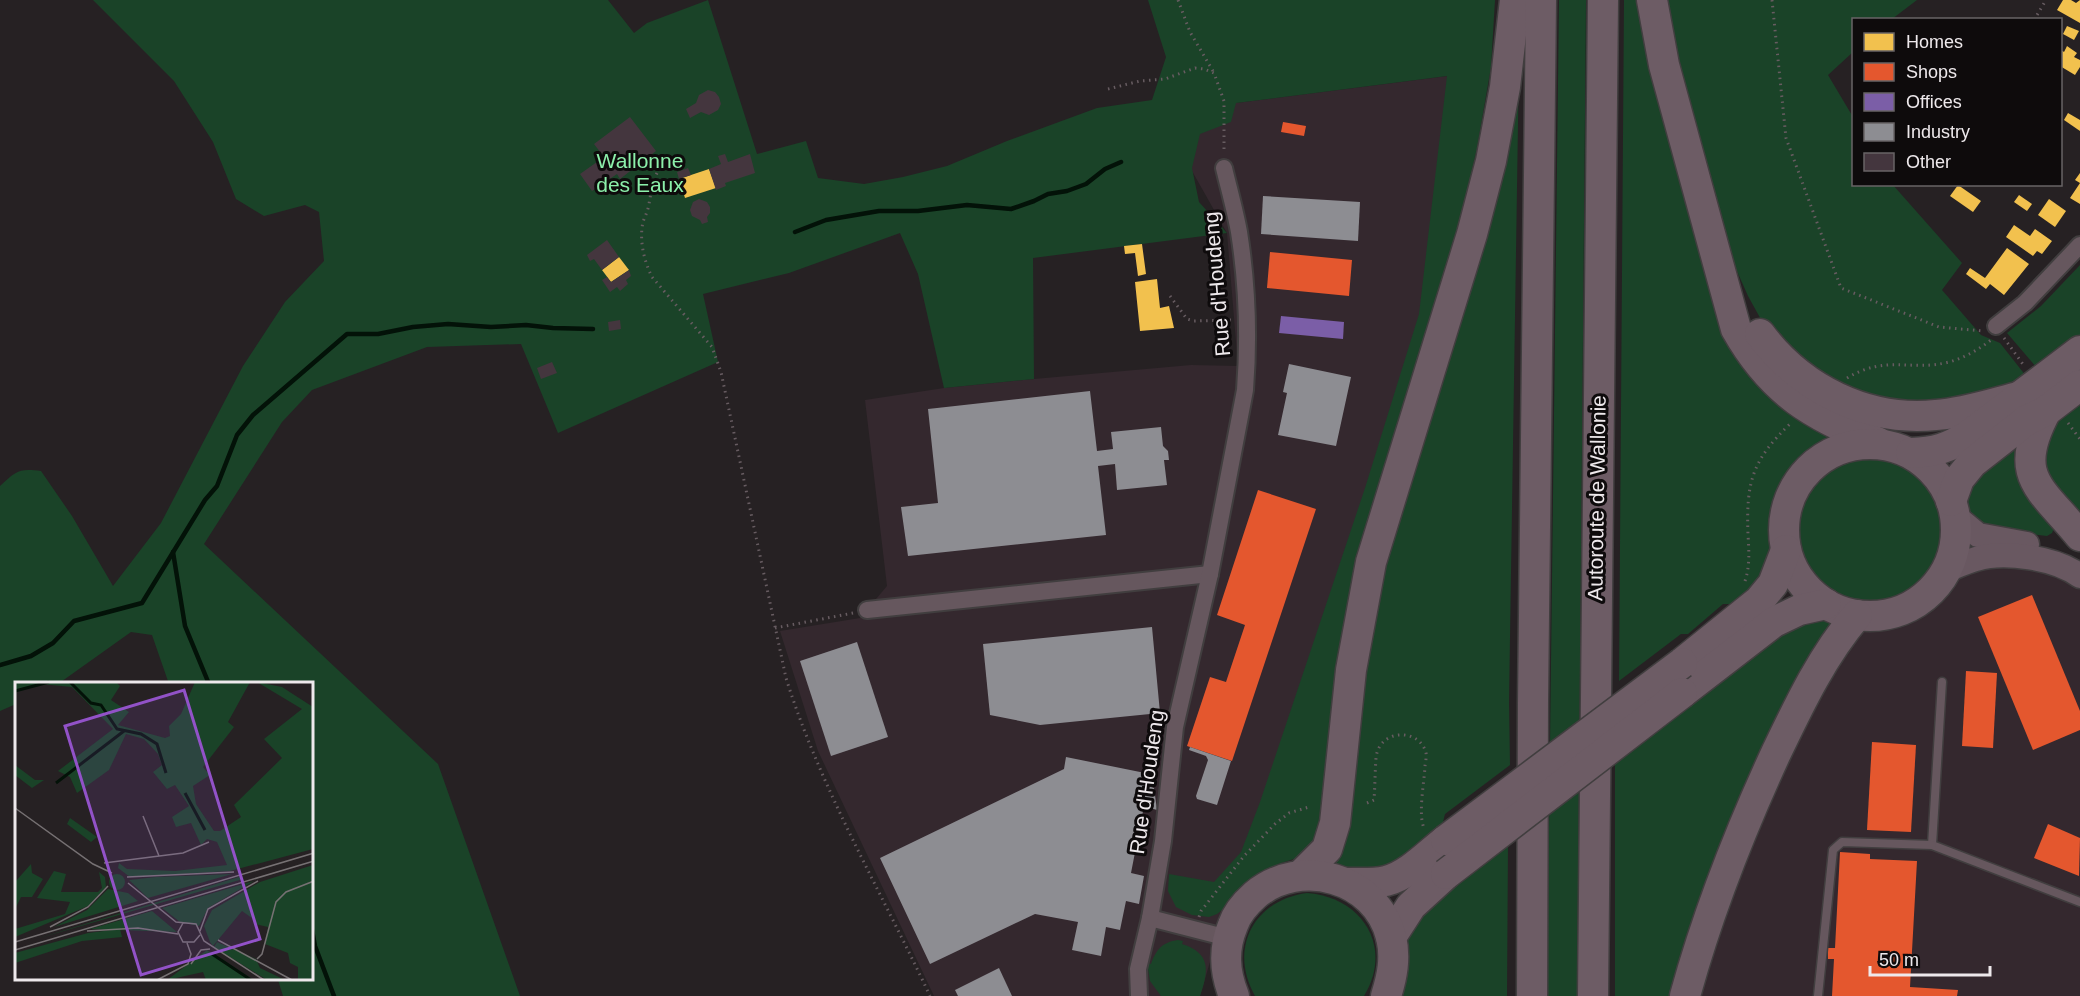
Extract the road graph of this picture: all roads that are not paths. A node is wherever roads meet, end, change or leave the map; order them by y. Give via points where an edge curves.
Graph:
1 (1515, 0) edge
2 (1541, 0) edge
3 (1603, 0) edge
4 (1652, 0) edge
5 (1224, 168) road end
6 (2080, 245) edge
7 (1714, 249) junction
8 (1995, 332) road end
9 (2080, 351) edge
10 (2080, 385) edge
11 (2040, 398) junction
12 (1881, 444) junction
13 (1911, 453) junction
14 (1953, 509) junction
15 (2080, 536) edge
16 (1786, 549) junction
17 (2080, 561) edge
18 (1945, 571) junction
19 (1210, 574) junction
20 (2080, 576) edge
21 (1826, 604) junction
22 (867, 610) road end
23 (1857, 615) junction
24 (1942, 682) dead end
25 (1932, 845) junction
26 (1302, 875) junction
27 (1348, 883) junction
28 (2080, 902) edge
29 (1150, 918) junction
30 (1391, 937) junction
31 (1228, 938) junction
32 (1139, 996) edge
33 (1234, 996) edge
34 (1386, 996) edge
35 (1532, 996) edge
36 (1593, 996) edge
37 (1685, 996) edge
38 (1818, 996) edge

1 - 26 highway via 1506,87 1491,161 1371,562 1351,670 1335,823 1327,849
2 - 35 highway
3 - 36 highway, Autoroute de Wallonie
4 - 7 highway via 1664,65
5 - 19 street, Rue d'Houdeng via 1239,232 1247,364 1244,399
6 - 8 street
7 - 11 highway via 1753,324 1769,346 1785,363 1831,396 1884,413 1908,416 1960,412
7 - 12 highway via 1736,329 1751,355 1772,379 1815,414
9 - 11 highway
10 - 11 highway
11 - 13 highway via 1952,446 1933,453
11 - 14 highway via 2027,420 1972,463 1959,479
11 - 15 highway via 2030,463 2034,479 2039,490
12 - 13 highway
12 - 16 highway via 1840,448 1806,471 1786,508
13 - 14 highway via 1945,486
14 - 17 main road via 1962,524 1978,534 2048,547
14 - 18 highway via 1956,535
16 - 21 highway via 1800,581
16 - 27 highway, bridge via 1773,584 1759,601 1682,663 1436,836 1406,872 1379,883
18 - 20 main road via 1976,558 2000,555 2056,564
18 - 23 highway via 1932,589 1914,603 1886,614
19 - 22 street
19 - 29 street, Rue d'Houdeng via 1175,727 1166,824
21 - 23 highway
21 - 30 highway, bridge via 1799,610 1774,622 1446,874 1411,906
23 - 37 highway via 1837,638 1790,723 1751,807 1711,910
24 - 25 lane
25 - 28 lane
25 - 38 lane via 1842,842 1833,850
26 - 27 highway
26 - 31 highway via 1281,879 1247,902
27 - 30 highway via 1377,908
29 - 31 street
29 - 32 street, Rue d'Houdeng via 1138,969
30 - 34 highway via 1394,957
31 - 33 highway via 1225,960

